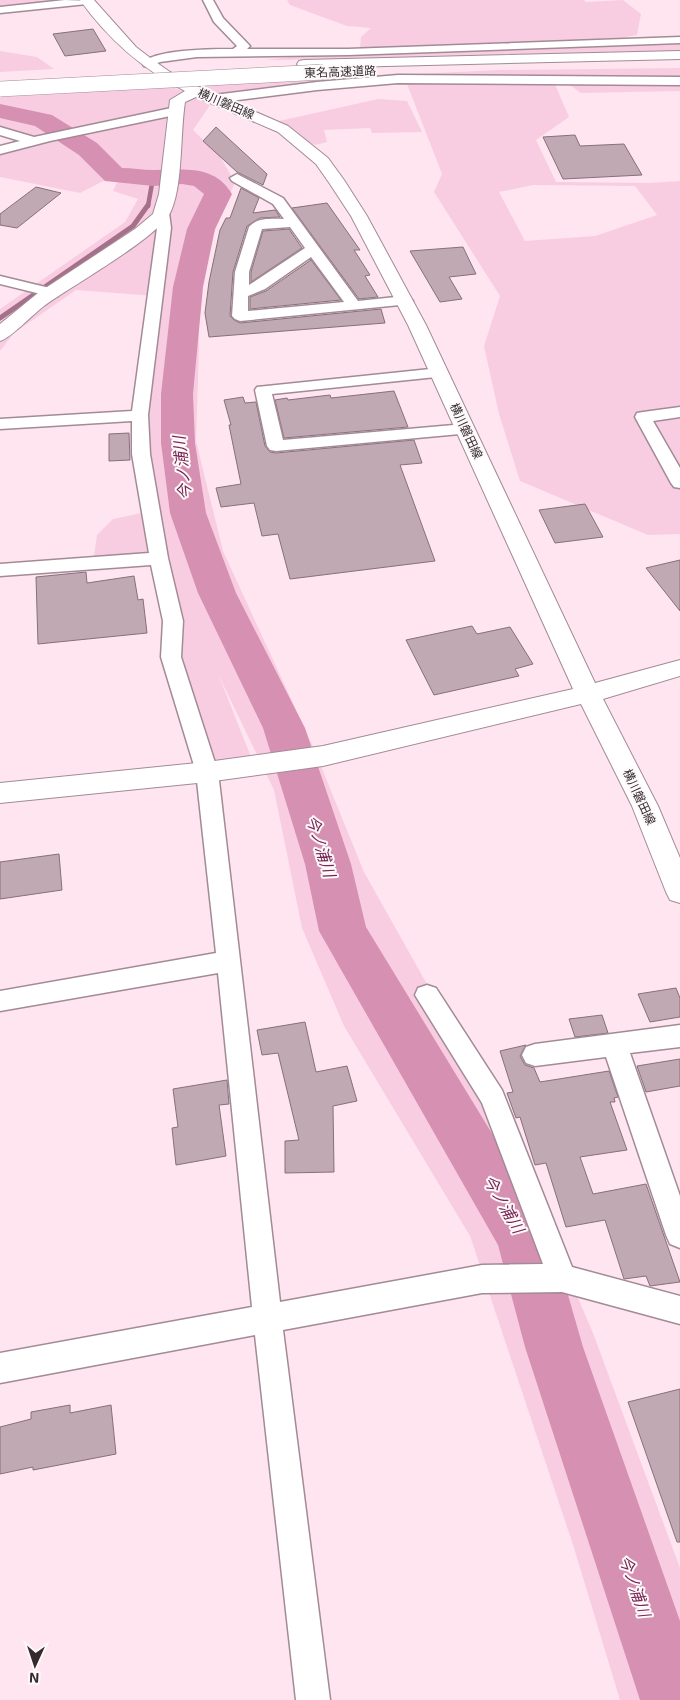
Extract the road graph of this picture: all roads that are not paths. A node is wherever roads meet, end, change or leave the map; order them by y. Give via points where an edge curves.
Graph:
1 (87, 0) edge
2 (101, 0) edge
3 (208, 0) edge
4 (0, 10) edge
5 (680, 40) edge
6 (237, 52) junction
7 (680, 55) edge
8 (680, 64) edge
9 (150, 71) junction
10 (0, 79) edge
11 (680, 81) edge
12 (0, 91) edge
13 (205, 95) junction
14 (176, 111) junction
15 (0, 132) edge
16 (35, 141) junction
17 (0, 150) edge
18 (237, 178) dead end
19 (162, 213) junction
20 (294, 223) junction
21 (313, 249) junction
22 (0, 280) edge
23 (53, 293) junction
24 (241, 294) junction
25 (405, 301) junction
26 (354, 306) junction
27 (1, 333) edge
28 (440, 373) junction
29 (680, 412) edge
30 (140, 415) junction
31 (0, 424) edge
32 (464, 428) junction
33 (680, 483) edge
34 (159, 558) junction
35 (0, 570) edge
36 (680, 668) edge
37 (588, 694) junction
38 (206, 772) junction
39 (0, 793) edge
40 (680, 892) edge
41 (229, 961) junction
42 (427, 994) dead end
43 (0, 1001) edge
44 (680, 1036) edge
45 (614, 1044) junction
46 (536, 1054) dead end
47 (680, 1235) edge
48 (562, 1278) junction
49 (680, 1310) edge
50 (267, 1317) junction
51 (0, 1368) edge
52 (313, 1700) edge

1 - 4 street
1 - 9 main road, 横川磐田線
2 - 9 main road, 横川磐田線 via 143,48
3 - 6 street via 218,20 244,46
5 - 6 street via 348,52
6 - 9 street via 180,55
7 - 10 main road, 東名高速道路 via 304,64
8 - 9 main road, 東名高速道路, bridge via 323,72
9 - 12 main road, 東名高速道路, bridge
9 - 13 main road, 横川磐田線
11 - 13 street via 398,79
13 - 14 main road via 178,100
13 - 25 main road, 横川磐田線 via 283,129 322,161 359,216
14 - 16 street
14 - 19 main road
15 - 16 street
16 - 17 street
18 - 20 street via 278,201
19 - 23 main road via 145,230
19 - 30 street via 164,228
20 - 21 street
20 - 24 street via 256,227 242,272
21 - 24 street via 260,286
21 - 26 street
22 - 23 street
23 - 27 main road via 28,309
24 - 26 street via 240,316
25 - 26 street
25 - 28 main road, 横川磐田線
28 - 32 main road, 横川磐田線
28 - 32 street via 263,390 276,446
29 - 33 street via 643,417
30 - 31 street
30 - 34 street via 141,454
32 - 37 main road, 横川磐田線
34 - 35 street
34 - 38 street via 173,621 171,657
36 - 37 main road
37 - 38 main road via 323,756
37 - 40 main road, 横川磐田線 via 645,806
38 - 39 main road
38 - 41 street
41 - 43 street
41 - 50 street
42 - 48 street via 493,1098
44 - 45 street
45 - 46 street
45 - 47 street
48 - 49 street
48 - 50 street via 482,1279
50 - 51 street
50 - 52 street

